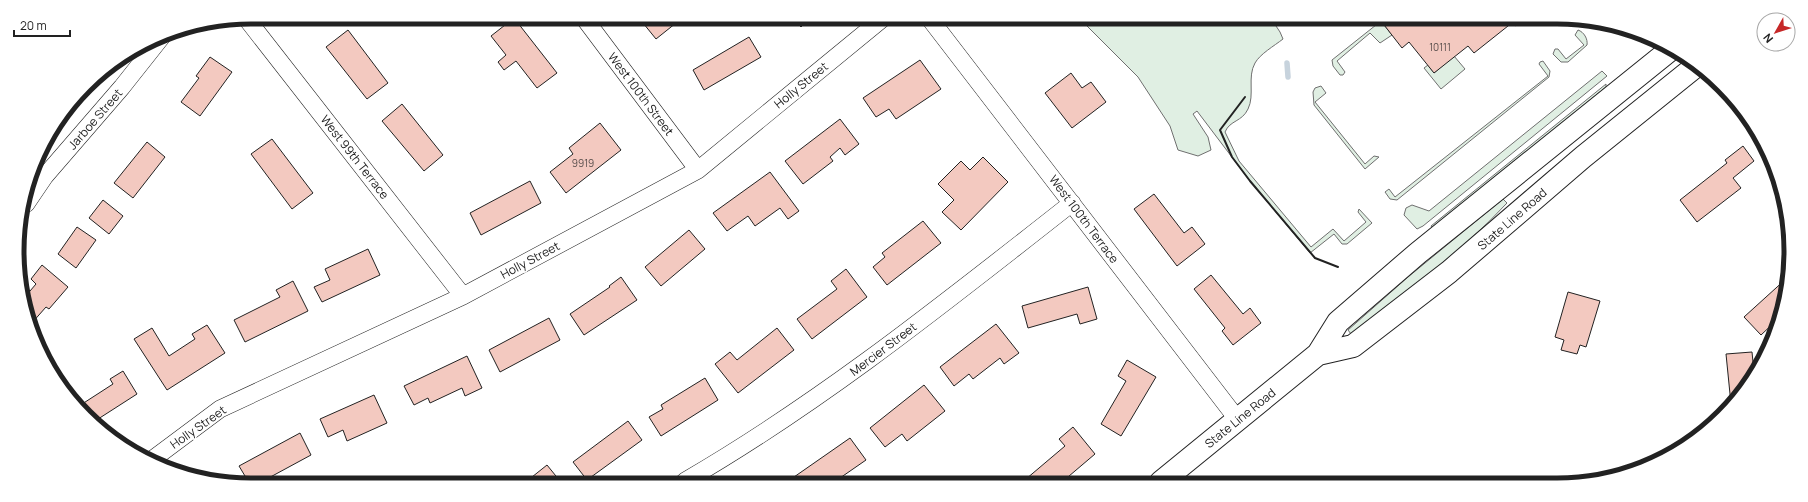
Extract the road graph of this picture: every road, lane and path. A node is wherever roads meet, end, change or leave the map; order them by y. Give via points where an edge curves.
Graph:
1 (251, 24) edge
2 (588, 24) edge
3 (876, 24) edge
4 (934, 24) edge
5 (155, 45) edge
6 (1667, 52) edge
7 (1692, 69) edge
8 (698, 170) junction
9 (31, 197) edge
10 (1072, 203) junction
11 (463, 296) junction
12 (1318, 354) junction
13 (1238, 420) junction
14 (156, 457) edge
15 (690, 478) edge
16 (1166, 478) edge

1 - 11 street, West 99th Terrace
2 - 8 street, West 100th Street
3 - 8 street, Holly Street
4 - 10 street, West 100th Terrace
5 - 9 street, Jarboe Street via 45,176
6 - 12 main road, State Line Road via 1338,322
7 - 12 main road, State Line Road via 1583,157 1449,272 1353,346
8 - 11 street, Holly Street
10 - 13 street, West 100th Terrace
10 - 15 street, Mercier Street via 882,351 757,438
11 - 14 street, Holly Street via 220,409
12 - 13 main road, State Line Road
13 - 16 main road, State Line Road

